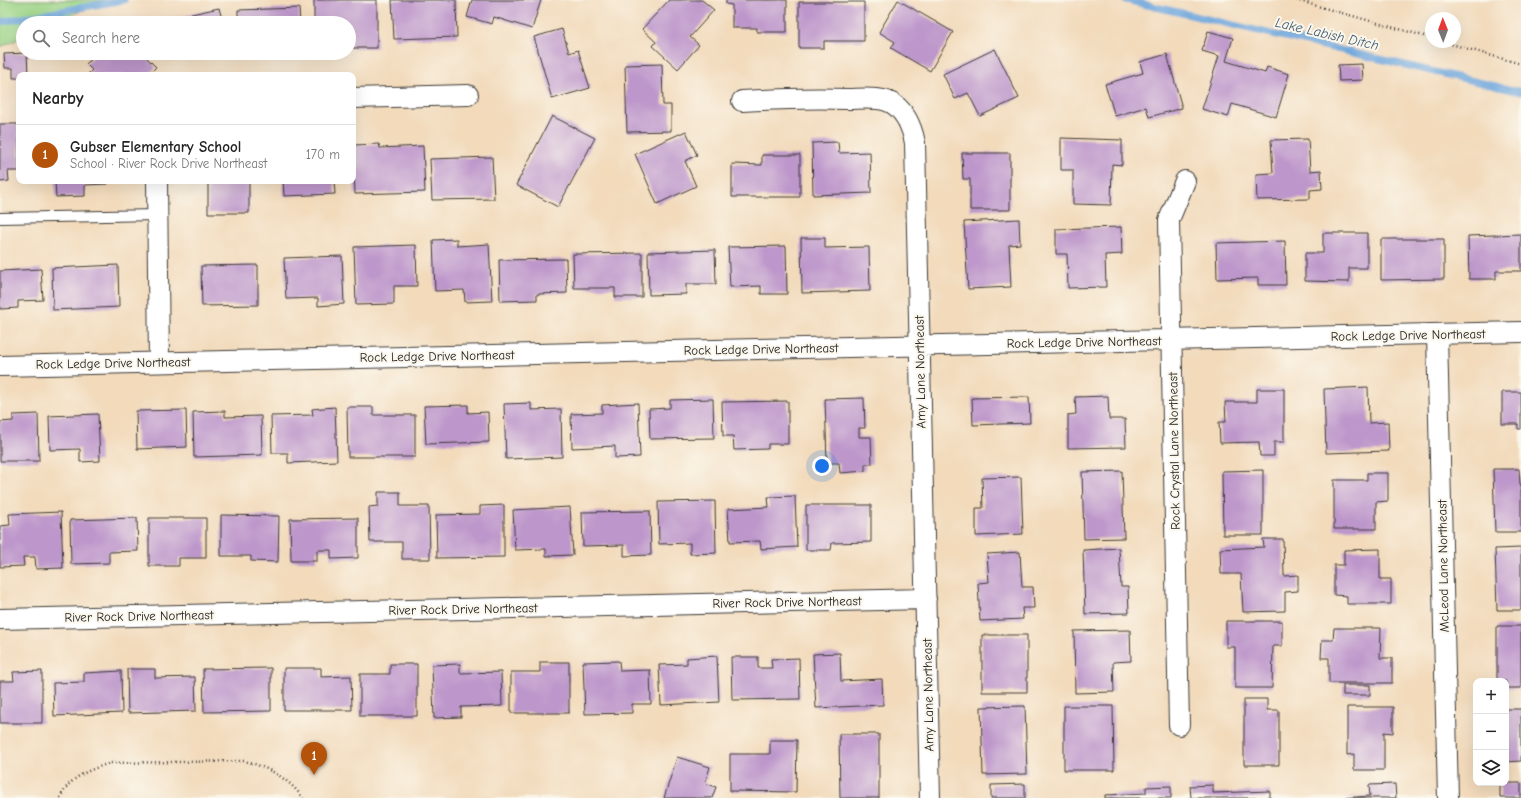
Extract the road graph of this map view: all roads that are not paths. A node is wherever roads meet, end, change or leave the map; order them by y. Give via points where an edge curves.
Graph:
1 (468, 95) dead end
2 (356, 98) edge
3 (742, 101) dead end
4 (1184, 181) dead end
5 (157, 184) edge
6 (157, 215) junction
7 (0, 218) edge
8 (1521, 332) edge
9 (1437, 334) junction
10 (1171, 340) junction
11 (920, 346) junction
12 (159, 362) junction
13 (0, 366) edge
14 (926, 599) junction
15 (0, 619) edge
16 (1179, 725) dead end
17 (930, 798) edge
18 (1448, 798) edge

1 - 2 street
3 - 11 street, Amy Lane Northeast via 789,98 873,99 887,101 906,118 912,128 915,143
4 - 10 street, Rock Crystal Lane Northeast via 1169,220
5 - 6 street
6 - 7 lane
6 - 12 street
8 - 9 street, Rock Ledge Drive Northeast
9 - 10 street, Rock Ledge Drive Northeast
9 - 18 street, McLeod Lane Northeast
10 - 11 street, Rock Ledge Drive Northeast
10 - 16 street, Rock Crystal Lane Northeast
11 - 12 street, Rock Ledge Drive Northeast
11 - 14 street, Amy Lane Northeast
12 - 13 street, Rock Ledge Drive Northeast
14 - 15 street, River Rock Drive Northeast
14 - 17 street, Amy Lane Northeast

